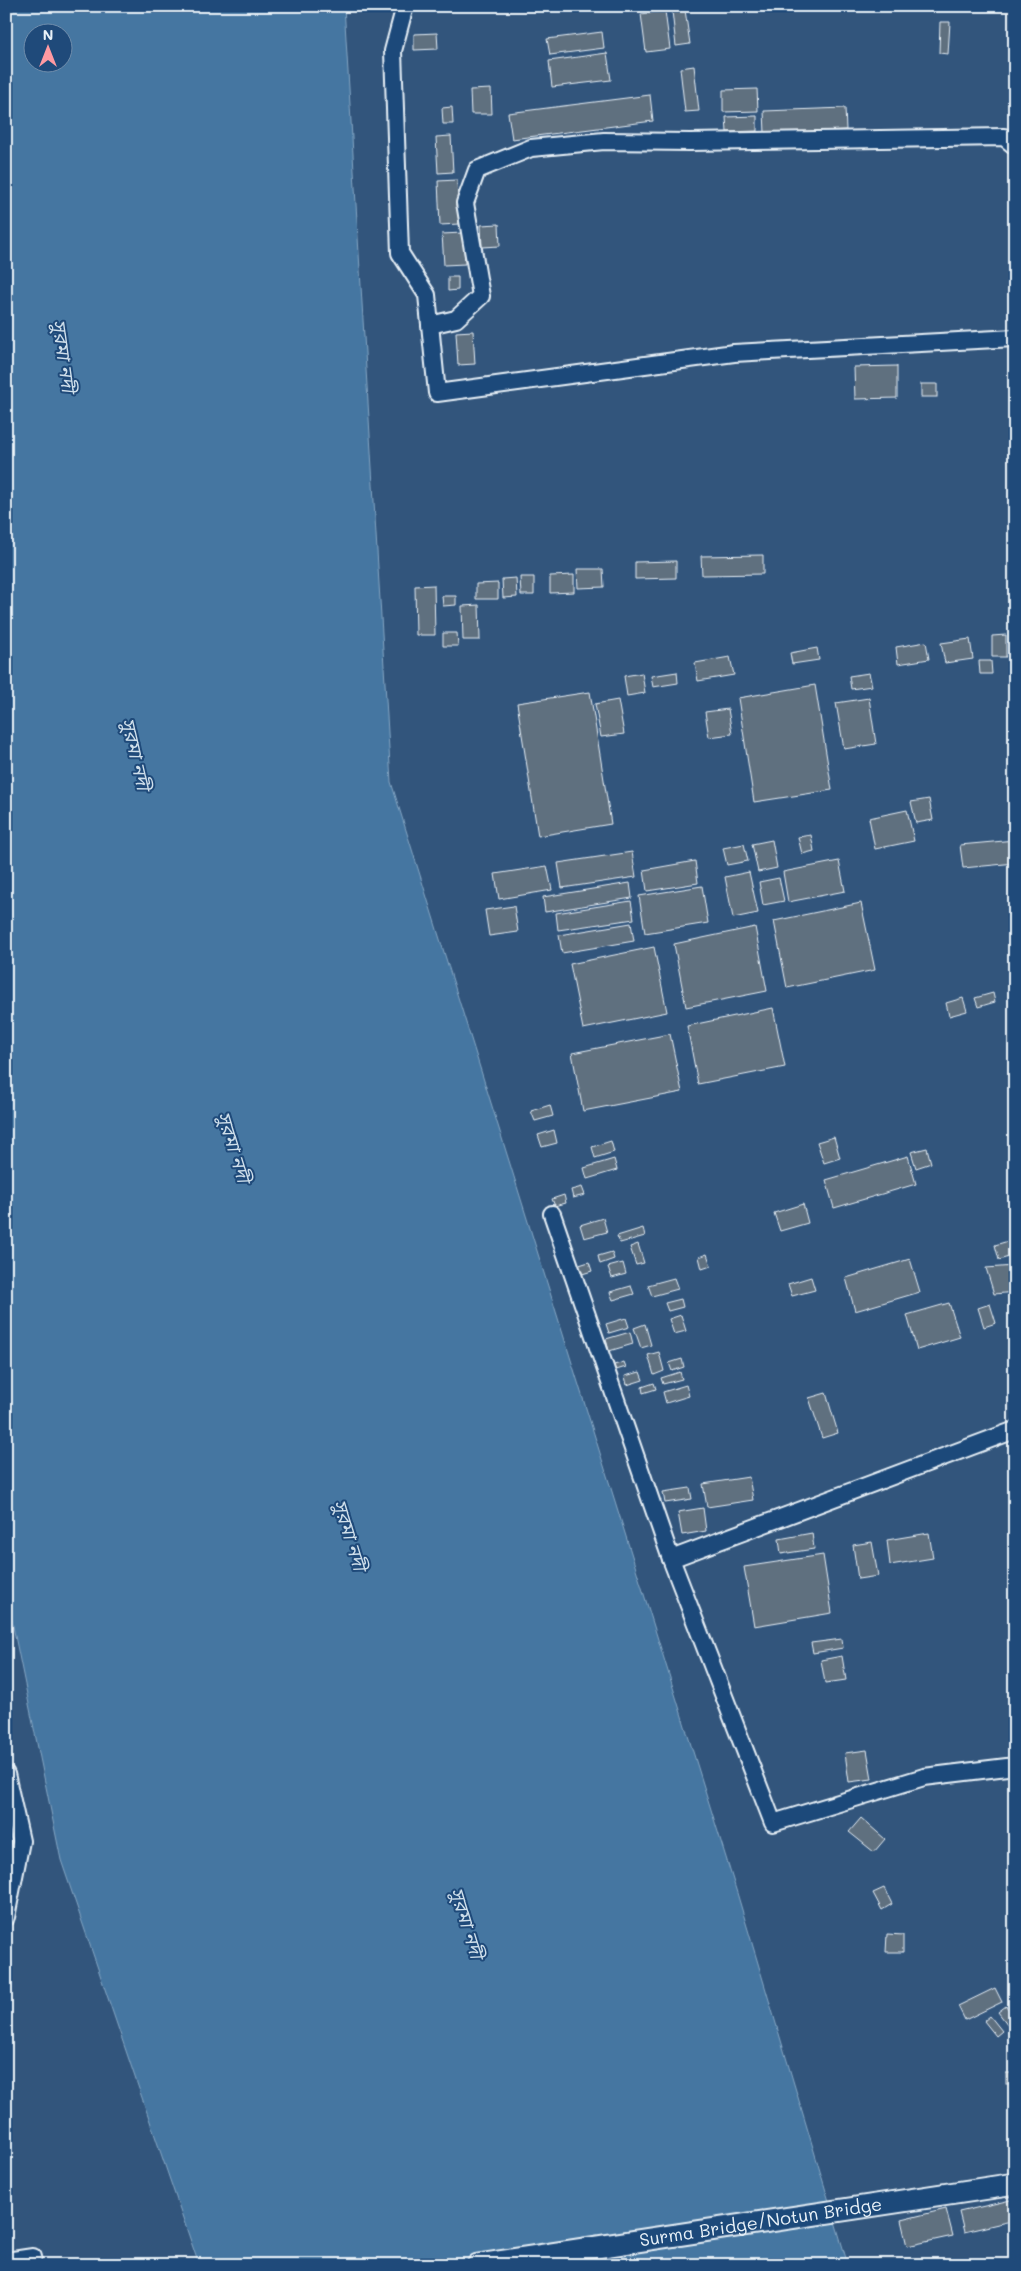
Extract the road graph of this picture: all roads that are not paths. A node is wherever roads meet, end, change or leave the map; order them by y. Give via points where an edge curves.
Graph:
1 (404, 6) edge
2 (1015, 146) edge
3 (430, 325) junction
4 (1015, 338) edge
5 (552, 1214) dead end
6 (1015, 1430) edge
7 (671, 1559) junction
8 (1015, 1766) edge
9 (6, 1774) edge
10 (6, 1917) edge
11 (1015, 2184) edge
12 (33, 2257) dead end
13 (6, 2261) edge
14 (478, 2265) edge

1 - 3 street via 393,51 400,253 427,295
2 - 3 street via 1004,137 604,141 531,148 477,170 465,202 481,296 456,319
3 - 4 street via 437,392 734,353
5 - 7 street
6 - 7 street
7 - 8 street via 773,1823 924,1777
9 - 10 street via 21,1841
11 - 14 main road, Surma Bridge/Notun Bridge
12 - 13 street

